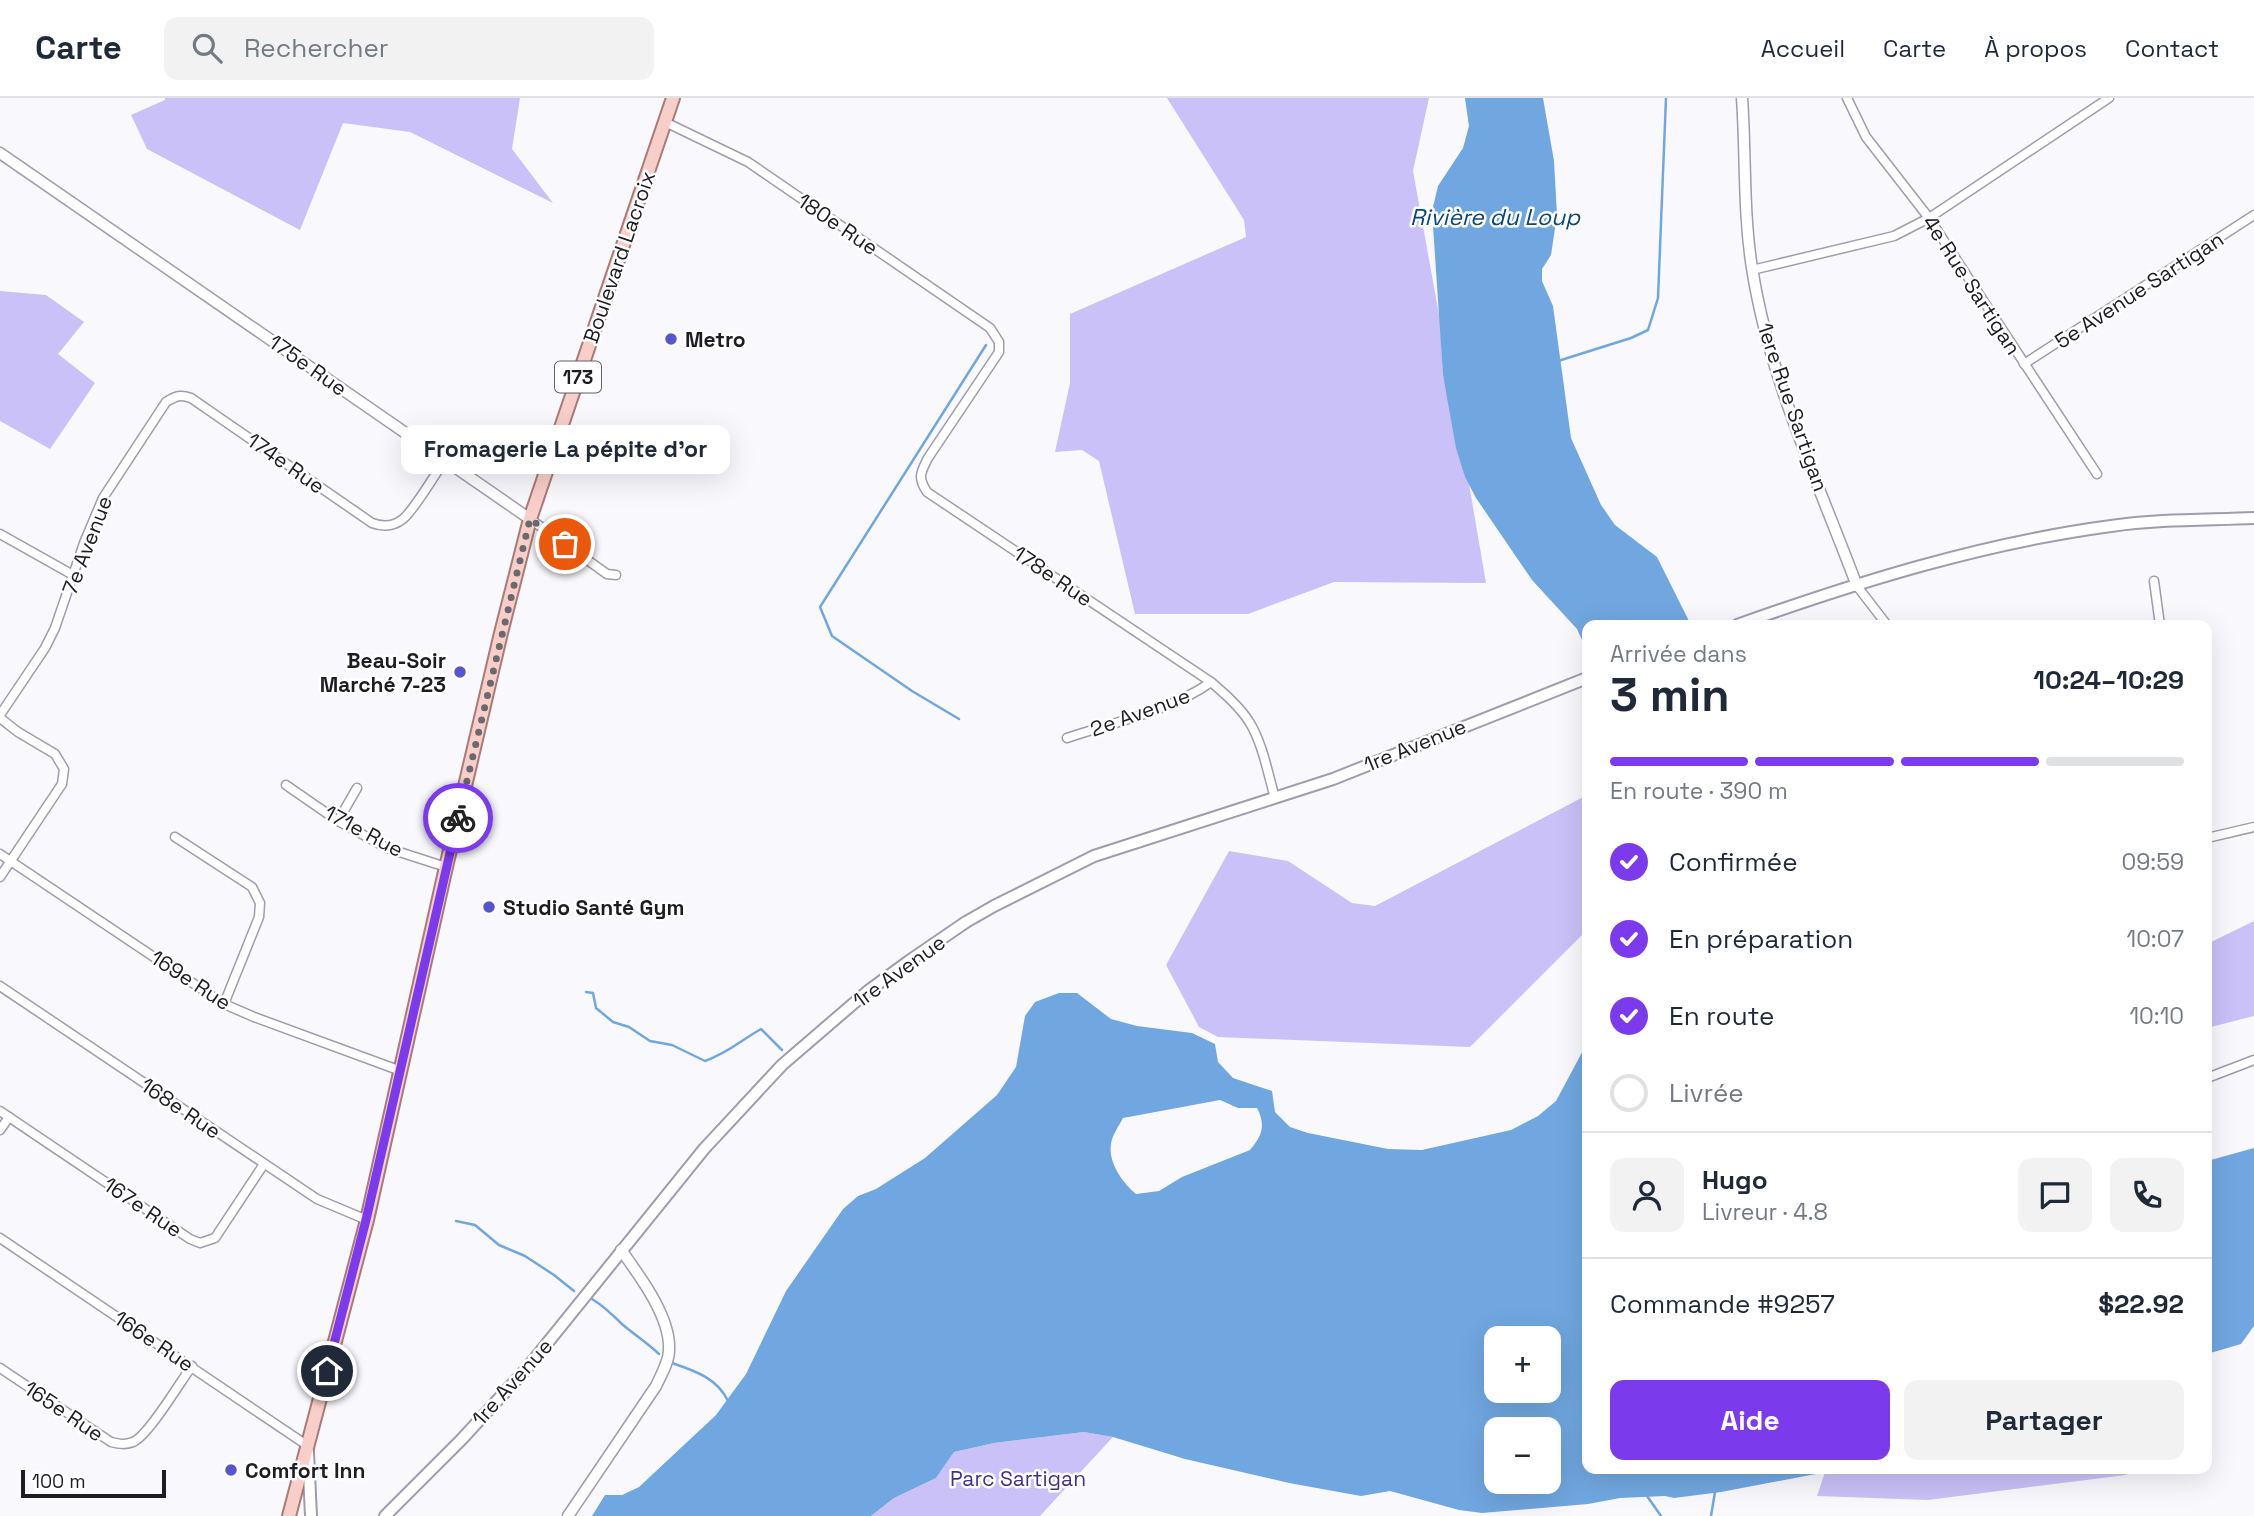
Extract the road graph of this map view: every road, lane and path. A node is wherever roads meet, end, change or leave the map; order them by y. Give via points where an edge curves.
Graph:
1 (673, 98) edge
2 (1742, 98) edge
3 (1847, 98) edge
4 (2109, 98) edge
5 (665, 122) junction
6 (0, 153) edge
7 (2254, 215) edge
8 (1929, 218) junction
9 (1752, 270) junction
10 (999, 342) joint
11 (2024, 364) junction
12 (191, 398) joint
13 (445, 460) junction
14 (2097, 474) dead end
15 (2254, 518) edge
16 (530, 519) junction
17 (0, 534) edge
18 (74, 575) junction
19 (616, 575) dead end
20 (2154, 581) dead end
21 (1857, 586) junction
22 (1750, 620) edge
23 (1883, 620) edge
24 (2159, 620) edge
25 (1582, 680) edge
26 (1211, 682) junction
27 (0, 717) edge
28 (1067, 738) dead end
29 (286, 785) dead end
30 (357, 788) dead end
31 (1275, 798) junction
32 (338, 821) junction
33 (2254, 827) edge
34 (175, 837) dead end
35 (2212, 837) edge
36 (0, 854) edge
37 (11, 861) junction
38 (446, 867) junction
39 (0, 877) edge
40 (0, 986) edge
41 (224, 1004) junction
42 (2254, 1060) edge
43 (401, 1071) junction
44 (2212, 1076) edge
45 (0, 1111) edge
46 (9, 1117) junction
47 (0, 1130) edge
48 (264, 1164) junction
49 (366, 1220) junction
50 (0, 1238) edge
51 (621, 1250) junction
52 (192, 1366) junction
53 (0, 1368) edge
54 (308, 1446) junction
55 (289, 1516) edge
56 (311, 1516) edge
57 (385, 1516) edge
58 (568, 1516) edge

1 - 5 main road, Boulevard Lacroix / 173
2 - 9 street, 1ere Rue Sartigan via 1745,214
3 - 8 street, 4e Rue Sartigan via 1866,137
4 - 8 street
5 - 10 street, 180e Rue via 748,162 990,328
5 - 16 main road, Boulevard Lacroix / 173
6 - 13 street, 175e Rue
7 - 11 street, 5e Avenue Sartigan
8 - 9 street via 1894,236
8 - 11 street, 4e Rue Sartigan
9 - 21 street, 1ere Rue Sartigan via 1787,402
10 - 26 street, 178e Rue via 994,362 921,472 921,483 927,492
11 - 14 street, 4e Rue Sartigan
12 - 13 street, 174e Rue via 382,527 404,518
12 - 18 street, 7e Avenue via 182,394 166,402 118,473 103,498
13 - 16 street, 175e Rue
15 - 21 main road via 2112,525 1982,548
16 - 19 street, 175e Rue via 607,574
16 - 38 main road, Boulevard Lacroix / 173
17 - 18 street
18 - 27 street, 7e Avenue via 45,648
20 - 24 street
21 - 22 main road
21 - 23 street
25 - 31 main road, 1re Avenue
26 - 28 street, 2e Avenue via 1175,703
26 - 31 street, 178e Rue via 1251,724
27 - 37 street via 55,754 64,769 62,784
29 - 32 street, 171e Rue
30 - 32 street
31 - 51 main road, 1re Avenue via 1094,856 994,906 921,953 868,991 782,1065 704,1149
32 - 38 street, 171e Rue via 387,848
33 - 35 street
34 - 41 street via 252,887 260,903 259,917
36 - 37 street, 169e Rue
37 - 39 street
37 - 41 street, 169e Rue
38 - 43 main road, Boulevard Lacroix / 173
40 - 48 street, 168e Rue
41 - 43 street, 169e Rue
42 - 44 street
43 - 49 main road, Boulevard Lacroix / 173
45 - 46 street, 167e Rue
46 - 47 street
46 - 48 street, 167e Rue via 200,1243 215,1238
48 - 49 street, 168e Rue via 317,1199
49 - 54 main road, Boulevard Lacroix / 173
50 - 52 street, 166e Rue
51 - 57 main road, 1re Avenue via 528,1367
51 - 58 street via 658,1308 669,1350 656,1386
52 - 53 street, 165e Rue via 145,1432 122,1445
52 - 54 street, 166e Rue
54 - 55 main road, Boulevard Lacroix / 173
54 - 56 main road

